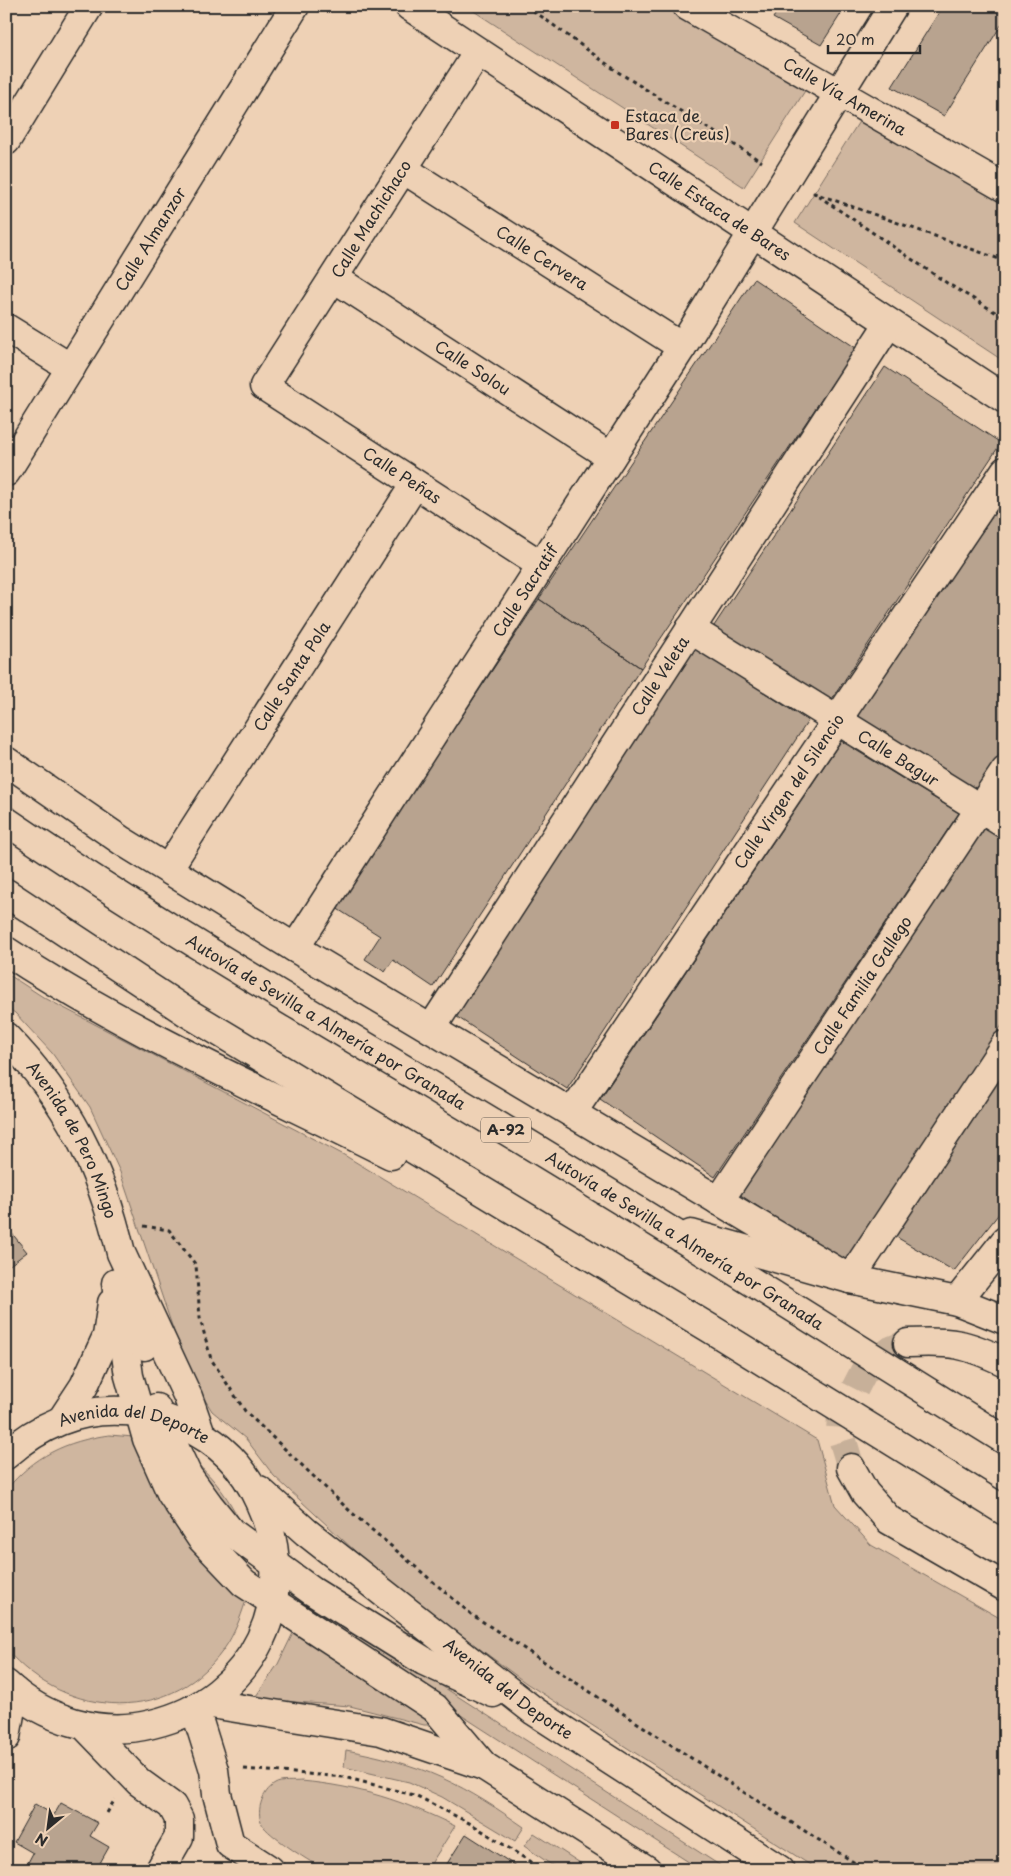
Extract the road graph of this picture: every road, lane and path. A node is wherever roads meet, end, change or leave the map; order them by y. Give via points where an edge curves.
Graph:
1 (89, 6) edge
2 (295, 6) edge
3 (409, 6) edge
4 (527, 6) edge
5 (687, 6) edge
6 (893, 6) edge
7 (478, 52) junction
8 (838, 93) junction
9 (6, 141) edge
10 (760, 161) dead end
11 (403, 169) junction
12 (1005, 188) edge
13 (752, 233) junction
14 (1005, 261) edge
15 (334, 278) junction
16 (1005, 318) edge
17 (889, 323) junction
18 (6, 328) edge
19 (682, 347) junction
20 (71, 368) junction
21 (264, 386) joint
22 (1005, 400) edge
23 (611, 457) junction
24 (1005, 471) edge
25 (6, 472) edge
26 (415, 484) junction
27 (541, 565) junction
28 (690, 629) junction
29 (837, 720) junction
30 (6, 761) edge
31 (1005, 771) edge
32 (980, 809) junction
33 (6, 821) edge
34 (1005, 824) edge
35 (168, 869) junction
36 (6, 893) edge
37 (296, 948) junction
38 (6, 951) edge
39 (431, 1029) junction
40 (6, 1037) edge
41 (1005, 1045) edge
42 (572, 1113) junction
43 (719, 1201) junction
44 (136, 1225) dead end
45 (660, 1225) junction
46 (564, 1241) junction
47 (1005, 1241) edge
48 (850, 1279) junction
49 (126, 1284) junction
50 (957, 1301) junction
51 (1005, 1309) edge
52 (1005, 1320) edge
53 (908, 1343) tunnel mouth
54 (1005, 1362) edge
55 (148, 1413) junction
56 (63, 1418) junction
57 (201, 1434) junction
58 (1005, 1440) edge
59 (6, 1455) edge
60 (851, 1468) tunnel mouth
61 (252, 1484) junction
62 (1005, 1511) edge
63 (277, 1566) junction
64 (1005, 1587) edge
65 (274, 1603) junction
66 (10, 1687) edge
67 (200, 1706) junction
68 (534, 1711) junction
69 (84, 1725) junction
70 (6, 1737) edge
71 (484, 1766) junction
72 (237, 1769) dead end
73 (160, 1870) edge
74 (270, 1870) edge
75 (543, 1870) edge
76 (647, 1870) edge
77 (780, 1870) edge
78 (866, 1870) edge

1 - 9 main road
2 - 20 main road, Calle Almanzor
3 - 7 main road, Calle Estaca de Bares
4 - 10 path via 618,72
5 - 8 main road, Calle Vía Amerina
6 - 8 main road, Calle Sacratif
7 - 11 main road, Calle Machichaco
7 - 13 main road, Calle Estaca de Bares
8 - 12 main road, Calle Vía Amerina
8 - 13 main road, Calle Sacratif
11 - 15 main road, Calle Machichaco
11 - 19 main road, Calle Cervera
13 - 17 main road, Calle Estaca de Bares
13 - 19 main road, Calle Sacratif
14 - 16 path via 814,193
15 - 21 main road, Calle Machichaco
15 - 23 main road, Calle Solou
17 - 22 main road, Calle Estaca de Bares
17 - 28 main road, Calle Veleta
18 - 20 main road
19 - 23 main road, Calle Sacratif
20 - 25 main road, Calle Almanzor
21 - 26 main road, Calle Peñas
23 - 27 main road, Calle Sacratif
24 - 29 main road, Calle Virgen del Silencio
26 - 27 main road, Calle Peñas
26 - 35 main road, Calle Santa Pola
27 - 37 main road, Calle Sacratif
28 - 29 main road, Calle Bagur
28 - 39 main road, Calle Veleta
29 - 32 main road, Calle Bagur
29 - 42 main road, Calle Virgen del Silencio
30 - 35 main road via 122,842
31 - 32 main road, Calle Familia Gallego
32 - 34 main road, Calle Bagur
32 - 43 main road, Calle Familia Gallego
33 - 45 main road, Autovía de Sevilla a Almería por Granada / A-92 via 194,943
35 - 37 main road
36 - 46 main road via 188,1012
37 - 39 main road
38 - 46 main road via 41,974 165,1042
39 - 42 main road
40 - 49 main road, Avenida de Pero Mingo via 44,1079 82,1140 104,1194 121,1253
41 - 48 main road
42 - 43 main road
43 - 48 main road
44 - 78 path via 169,1230 196,1265 200,1318 211,1359 245,1411 351,1512 471,1614
45 - 48 main road
45 - 58 main road, Autovía de Sevilla a Almería por Granada / A-92
46 - 62 main road
47 - 50 main road
48 - 50 main road
49 - 55 main road via 149,1388
49 - 56 main road via 84,1386
49 - 57 main road, Avenida de Pero Mingo via 188,1398
50 - 51 main road
50 - 52 main road
53 - 54 main road via 946,1341 975,1348
55 - 56 main road, Avenida del Deporte via 100,1410
55 - 57 main road, Avenida del Deporte
55 - 63 main road via 220,1520
55 - 65 main road via 161,1473 186,1518 238,1577
56 - 59 main road, Avenida del Deporte via 26,1437
57 - 61 main road, Avenida del Deporte via 220,1448
60 - 64 main road via 864,1493 889,1520
61 - 63 main road, Avenida del Deporte via 270,1523
61 - 68 main road, Avenida del Deporte via 306,1532
63 - 65 main road, Avenida del Deporte
63 - 68 main road via 424,1661
65 - 67 main road, Avenida del Deporte via 253,1653 237,1676
65 - 71 main road via 435,1708
66 - 69 main road, Avenida del Deporte via 47,1713
66 - 70 main road
67 - 69 main road, Avenida del Deporte via 169,1720 141,1727 113,1729
67 - 71 main road via 381,1731
67 - 74 main road via 230,1844
68 - 77 main road, Avenida del Deporte
69 - 73 main road via 139,1782 172,1806 179,1819 179,1837
71 - 76 main road
72 - 75 path via 344,1776 417,1796 473,1825

